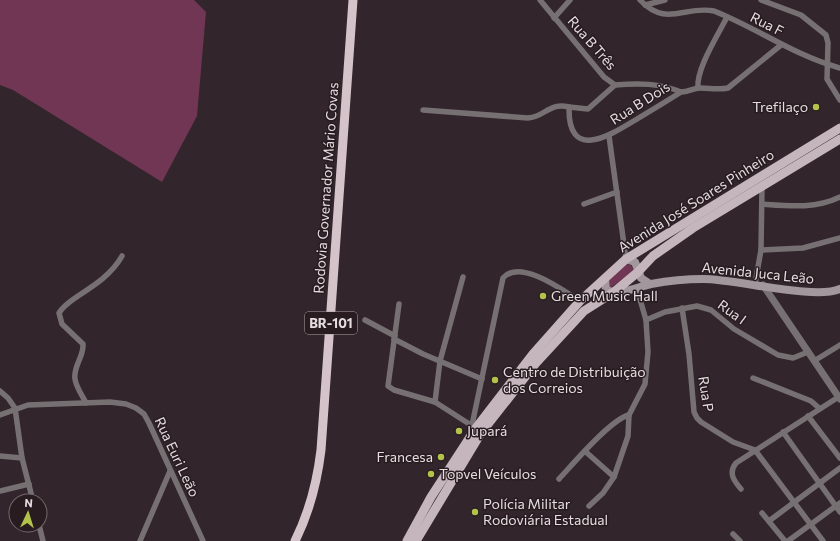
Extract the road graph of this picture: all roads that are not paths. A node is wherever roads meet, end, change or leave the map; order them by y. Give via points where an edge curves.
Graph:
1 (352, 0) edge
2 (540, 0) edge
3 (570, 0) edge
4 (640, 0) edge
5 (665, 0) edge
6 (761, 0) edge
7 (645, 5) junction
8 (727, 17) junction
9 (554, 18) junction
10 (781, 45) junction
11 (826, 64) junction
12 (840, 68) edge
13 (615, 85) junction
14 (698, 88) junction
15 (681, 92) junction
16 (840, 100) edge
17 (569, 107) junction
18 (423, 110) dead end
19 (840, 128) edge
20 (609, 136) junction
21 (840, 139) edge
22 (762, 187) junction
23 (617, 192) junction
24 (840, 197) edge
25 (584, 204) dead end
26 (762, 204) junction
27 (840, 238) edge
28 (761, 250) junction
29 (122, 256) dead end
30 (626, 259) junction
31 (638, 272) junction
32 (463, 278) dead end
33 (605, 279) junction
34 (650, 284) junction
35 (759, 285) junction
36 (637, 289) junction
37 (839, 291) edge
38 (614, 292) junction
39 (580, 301) junction
40 (399, 304) dead end
41 (682, 308) junction
42 (365, 320) dead end
43 (646, 320) junction
44 (395, 338) junction
45 (840, 345) edge
46 (808, 352) junction
47 (440, 361) junction
48 (814, 361) junction
49 (753, 378) dead end
50 (482, 379) junction
51 (0, 392) edge
52 (840, 397) edge
53 (86, 402) junction
54 (435, 402) junction
55 (15, 408) junction
56 (819, 408) junction
57 (0, 415) edge
58 (629, 415) junction
59 (808, 416) junction
60 (474, 427) junction
61 (783, 432) junction
62 (755, 450) junction
63 (586, 452) junction
64 (0, 456) edge
65 (22, 458) junction
66 (840, 458) edge
67 (840, 468) edge
68 (170, 471) junction
69 (614, 477) junction
70 (559, 479) dead end
71 (819, 483) junction
72 (29, 484) junction
73 (741, 489) dead end
74 (0, 491) edge
75 (31, 493) edge
76 (793, 501) junction
77 (838, 505) edge
78 (589, 506) dead end
79 (840, 512) edge
80 (762, 513) dead end
81 (769, 521) junction
82 (811, 524) junction
83 (733, 534) dead end
84 (202, 538) edge
85 (140, 541) edge
86 (196, 541) edge
87 (295, 541) edge
88 (407, 541) edge
89 (416, 541) edge
90 (740, 541) edge
91 (786, 541) edge
92 (823, 541) edge

1 - 87 highway, Rodovia Governador Mário Covas / BR-101 via 321,450 311,506
2 - 9 street, Rua B Três
3 - 9 street
4 - 7 street, Rua F
5 - 7 street
6 - 11 street via 801,15 826,35
7 - 8 street, Rua F via 661,13 677,15 705,10
8 - 10 street, Rua F
8 - 14 street via 704,64 697,82
9 - 13 street, Rua B Três via 604,77
10 - 11 street, Rua F
10 - 14 street, Rua B Dois via 728,88
11 - 12 street, Rua F
11 - 16 street via 827,79
13 - 15 street, Rua B Três via 650,84
13 - 17 street via 588,109
14 - 15 street, Rua B Dois via 690,92
15 - 20 street, Rua B Dois
17 - 18 street via 553,106 539,115 528,118
17 - 20 street, Rua B Dois via 572,130 580,138 592,141
19 - 30 main road, Avenida José Soares Pinheiro
20 - 23 street
21 - 22 main road, Avenida José Soares Pinheiro
22 - 26 street
22 - 31 main road, Avenida José Soares Pinheiro via 687,232 653,256
23 - 25 street
23 - 30 street
24 - 26 street via 807,206
26 - 28 street
27 - 28 street via 803,248
28 - 35 street
29 - 53 street via 101,281 66,305 60,313 62,324 83,344 82,355 75,370 75,379
30 - 31 main road via 635,262
30 - 33 main road, Avenida José Soares Pinheiro
31 - 34 main road via 644,281
31 - 38 main road, Avenida José Soares Pinheiro
32 - 47 street
33 - 38 main road via 606,290
33 - 39 main road, Avenida José Soares Pinheiro
34 - 35 main road, Avenida Juca Leão via 721,279
34 - 36 main road, Avenida Juca Leão
35 - 37 main road, Avenida Juca Leão via 818,292
35 - 46 street
36 - 38 main road, Avenida Juca Leão
36 - 43 street
38 - 89 main road, Avenida José Soares Pinheiro via 584,311 513,391 481,433
39 - 50 street via 541,277 514,272 507,274 503,278
39 - 60 main road, Avenida José Soares Pinheiro
40 - 44 street
41 - 43 street, Rua I
41 - 46 street, Rua I via 697,306 711,310 734,329 778,355 793,358
41 - 62 street, Rua P via 694,412 697,418 732,442
42 - 44 street
43 - 58 street via 647,377 642,393
44 - 47 street
44 - 54 street via 388,386 390,389
45 - 48 street
46 - 48 street
47 - 50 street
47 - 54 street
48 - 52 street
49 - 56 street via 811,401
50 - 60 street
51 - 55 street
52 - 56 street
53 - 55 street, Rua Euri Leão via 38,404
53 - 68 street, Rua Euri Leão via 119,402 144,414
54 - 60 street
55 - 57 street, Rua Euri Leão
55 - 65 street
56 - 59 street
58 - 63 street via 604,433
58 - 69 street via 628,436
59 - 61 street
59 - 66 street
60 - 88 main road, Avenida José Soares Pinheiro
61 - 62 street
61 - 71 street
62 - 73 street via 732,468 733,478
62 - 76 street
63 - 69 street
63 - 70 street
64 - 65 street
65 - 72 street
67 - 71 street
68 - 84 street, Rua Euri Leão
68 - 85 street
69 - 78 street via 603,493
71 - 76 street
71 - 77 street
72 - 74 street
72 - 75 street
76 - 81 street
76 - 82 street
77 - 79 street
77 - 82 street
80 - 81 street
81 - 91 street
82 - 91 street
82 - 92 street
83 - 90 street
84 - 86 street

